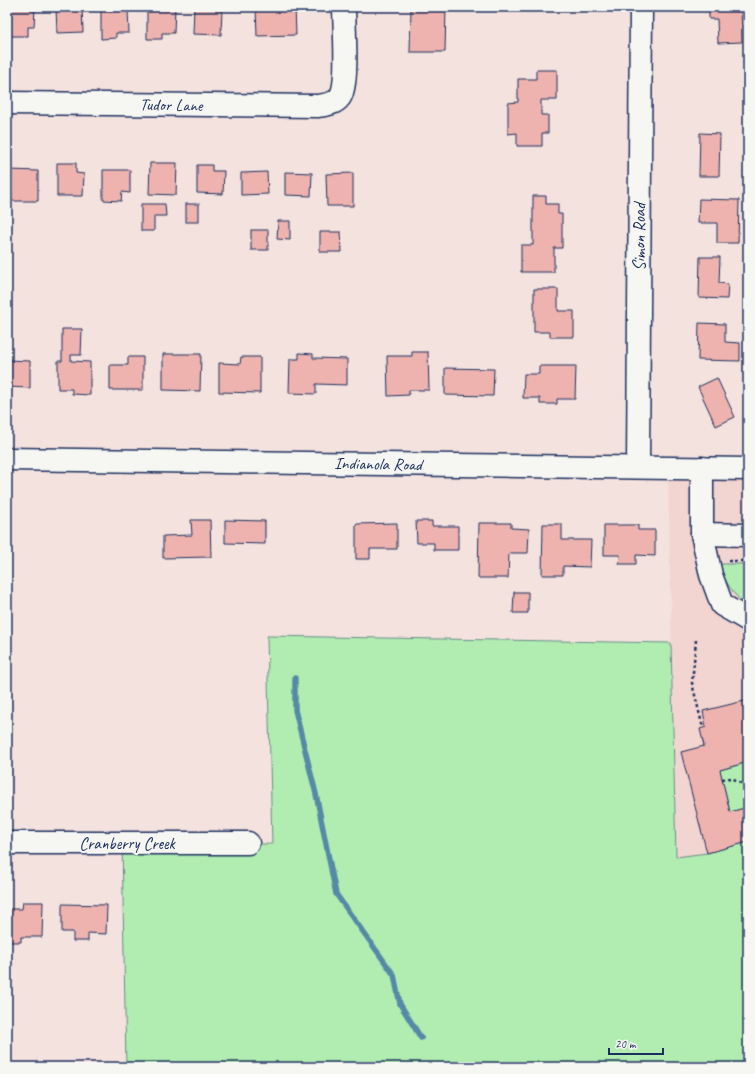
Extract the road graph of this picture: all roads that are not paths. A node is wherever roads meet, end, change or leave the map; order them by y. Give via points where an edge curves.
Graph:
1 (344, 7) edge
2 (641, 7) edge
3 (7, 103) edge
4 (7, 459) edge
5 (638, 467) junction
6 (702, 468) junction
7 (748, 469) edge
8 (702, 534) junction
9 (748, 535) edge
10 (746, 630) edge
11 (7, 843) edge
12 (248, 843) dead end

1 - 3 street, Tudor Lane via 344,82 341,96 335,102 318,106
2 - 5 street, Simon Road
4 - 5 street, Indianola Road
5 - 6 street, Indianola Road
6 - 7 street, Indianola Road
6 - 8 street
8 - 9 street
8 - 10 street via 711,576 722,605
11 - 12 street, Cranberry Creek

